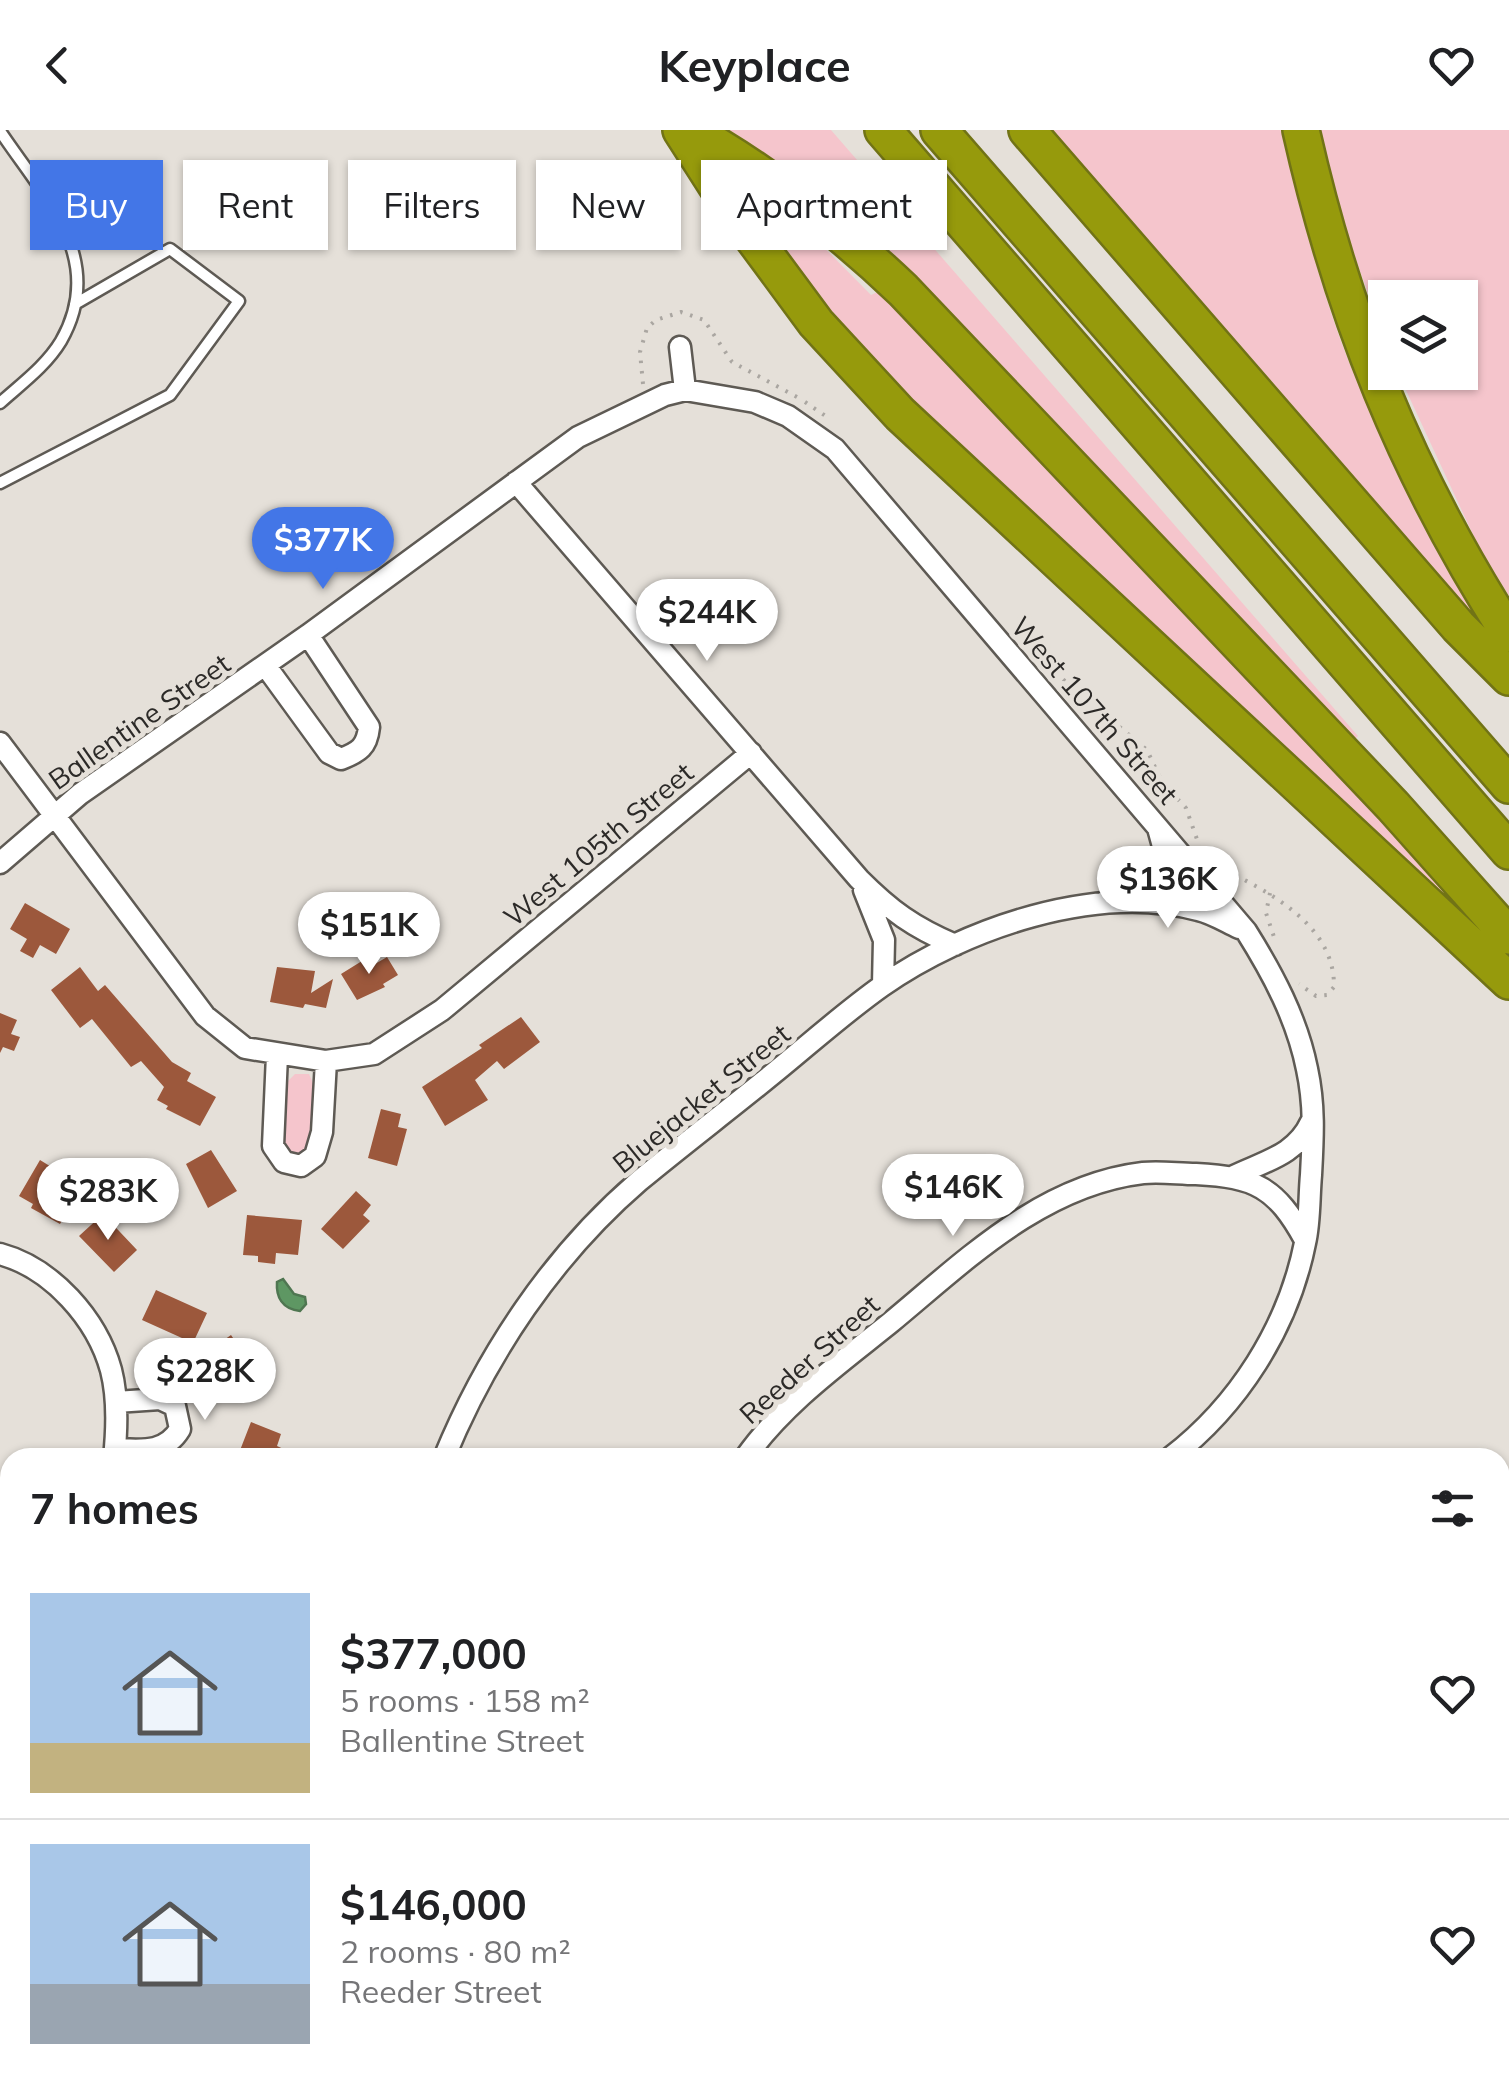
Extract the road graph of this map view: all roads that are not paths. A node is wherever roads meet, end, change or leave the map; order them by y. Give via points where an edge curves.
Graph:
1 (883, 130) edge
2 (938, 130) edge
3 (1026, 130) edge
4 (1301, 130) edge
5 (0, 131) edge
6 (687, 134) edge
7 (75, 304) junction
8 (680, 347) dead end
9 (685, 390) junction
10 (0, 403) edge
11 (516, 482) junction
12 (0, 483) edge
13 (1509, 634) edge
14 (308, 635) junction
15 (265, 665) junction
16 (1509, 677) edge
17 (0, 743) edge
18 (751, 753) junction
19 (1509, 785) edge
20 (54, 815) junction
21 (1158, 827) junction
22 (1509, 851) edge
23 (0, 863) edge
24 (860, 878) junction
25 (1096, 905) junction
26 (1246, 931) junction
27 (1509, 936) edge
28 (955, 946) junction
29 (1509, 981) edge
30 (883, 985) junction
31 (276, 1054) junction
32 (326, 1061) junction
33 (1315, 1114) junction
34 (1234, 1176) junction
35 (1306, 1242) junction
36 (0, 1254) edge
37 (116, 1402) junction
38 (115, 1448) edge
39 (160, 1448) edge
40 (449, 1448) edge
41 (753, 1448) edge
42 (1181, 1448) edge

1 - 22 highway
2 - 19 highway
3 - 16 highway
4 - 13 highway via 1316,199 1382,396 1434,507
5 - 7 lane via 70,234 79,268
6 - 27 highway via 770,178 864,253
6 - 29 highway via 731,208 816,323 900,414
7 - 10 lane via 61,341
7 - 12 lane via 170,249 240,302 170,395
8 - 9 street
9 - 11 street, Ballentine Street via 578,437
9 - 21 street, West 107th Street via 756,402 835,449
11 - 14 street, Ballentine Street
11 - 18 street
14 - 15 street, Ballentine Street
14 - 15 street, Ballentine Street via 369,727 358,753 342,759 328,752
15 - 20 street, Ballentine Street
17 - 20 street, West 105th Street
18 - 24 street
18 - 32 street, West 105th Street via 442,1010 374,1054
20 - 23 street, Ballentine Street
20 - 31 street, West 105th Street via 205,1016 245,1048
21 - 25 street, Bluejacket Street via 1164,850 1151,872 1128,892
21 - 26 street, West 107th Street
24 - 28 street via 890,910
24 - 30 street via 884,940
25 - 26 street, Bluejacket Street via 1200,910
25 - 28 street, Bluejacket Street via 1020,920
26 - 33 street, West 107th Street via 1295,1024
28 - 30 street, Bluejacket Street
30 - 40 street, Bluejacket Street via 638,1182 568,1254 488,1366
31 - 32 street, West 105th Street
31 - 32 street via 273,1146 284,1162 301,1166 316,1156 322,1132
33 - 34 street, Reeder Street via 1292,1151
33 - 35 street, West 107th Street
34 - 35 street, Reeder Street via 1254,1182 1288,1211
34 - 41 street, Reeder Street via 1145,1172 1064,1195 1022,1218 816,1383
35 - 42 street, West 107th Street via 1288,1303 1247,1378
36 - 37 street via 50,1279 78,1308 111,1370
37 - 38 street
37 - 39 street via 160,1399 175,1406 180,1429

